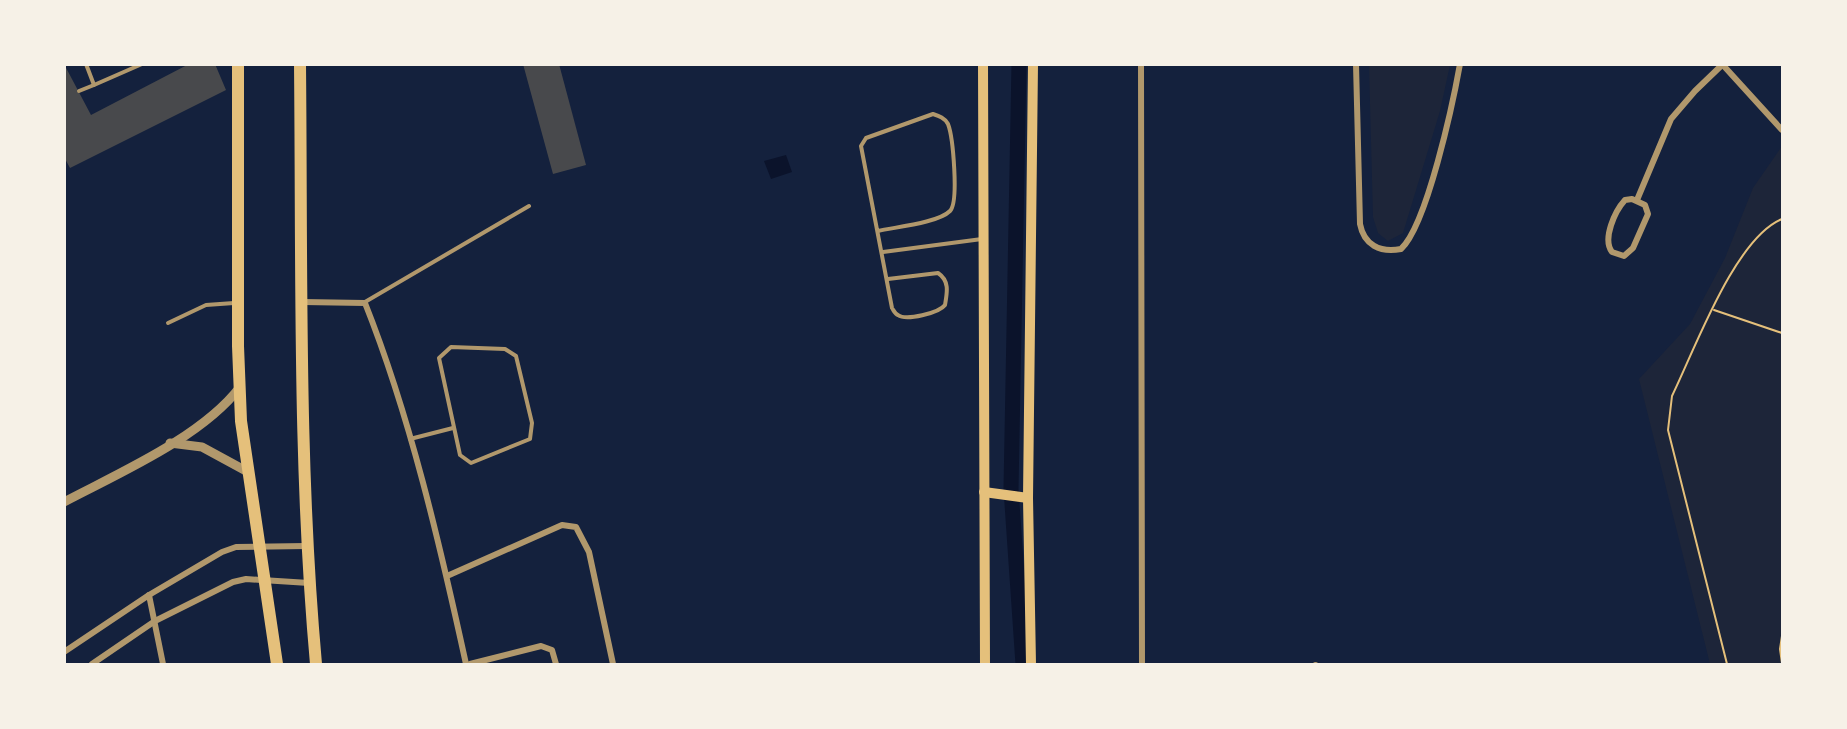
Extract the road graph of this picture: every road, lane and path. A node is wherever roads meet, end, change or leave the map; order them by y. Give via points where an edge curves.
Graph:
1 (86, 64) edge
2 (142, 64) edge
3 (238, 64) edge
4 (300, 64) edge
5 (983, 64) edge
6 (1033, 64) edge
7 (1141, 64) edge
8 (1356, 64) edge
9 (1460, 64) edge
10 (1723, 65) edge
11 (94, 85) junction
12 (79, 91) dead end
13 (1782, 130) edge
14 (1637, 200) junction
15 (529, 206) dead end
16 (1782, 219) edge
17 (878, 231) junction
18 (983, 239) junction
19 (883, 252) junction
20 (888, 279) junction
21 (303, 302) junction
22 (238, 303) junction
23 (365, 303) junction
24 (1714, 310) junction
25 (168, 323) dead end
26 (1782, 333) edge
27 (240, 387) junction
28 (453, 428) junction
29 (409, 440) junction
30 (170, 443) junction
31 (248, 472) junction
32 (989, 493) junction
33 (1024, 498) junction
34 (64, 502) edge
35 (258, 546) junction
36 (306, 546) junction
37 (447, 576) junction
38 (262, 580) junction
39 (309, 583) junction
40 (149, 595) junction
41 (156, 621) junction
42 (1782, 636) edge
43 (64, 652) edge
44 (1782, 663) edge
45 (92, 664) edge
46 (163, 664) edge
47 (276, 664) edge
48 (316, 664) edge
49 (468, 664) edge
50 (556, 664) edge
51 (613, 664) edge
52 (985, 664) edge
53 (1031, 664) edge
54 (1142, 664) edge
55 (1727, 664) edge

1 - 11 lane
2 - 11 lane
3 - 22 main road
4 - 21 main road
5 - 18 main road
6 - 33 main road
7 - 54 street
8 - 9 street via 1360,224 1362,235 1371,245 1388,251 1401,249 1415,231
10 - 13 street
10 - 14 street via 1671,119
11 - 12 lane
14 - 14 street via 1625,201 1618,209 1607,243 1617,254 1631,252 1646,219 1647,207
15 - 23 lane
16 - 24 path via 1762,232 1742,253
17 - 17 lane via 863,166 864,141 933,114 939,116 948,124 954,169 953,207 935,219
17 - 19 lane
18 - 19 lane
18 - 32 main road
19 - 20 lane
20 - 20 lane via 938,273 946,280 945,305 937,312 896,315
21 - 23 street
21 - 36 main road
22 - 25 lane via 206,305
22 - 27 main road
23 - 29 street via 382,346
24 - 26 path
24 - 55 path via 1672,396 1668,430
27 - 30 street via 213,416
27 - 31 main road
28 - 28 lane via 460,455 471,463 530,439 532,423 516,356 506,349 451,347 441,354
28 - 29 lane
29 - 37 street
30 - 31 street via 202,447
30 - 34 street
31 - 35 main road
32 - 33 main road
32 - 52 main road
33 - 53 main road
35 - 36 street
35 - 38 main road
35 - 40 street via 222,552
36 - 39 main road
37 - 49 street
37 - 51 street via 562,525 576,527 589,552
38 - 39 street
38 - 41 street via 233,582
38 - 47 main road
39 - 48 main road
40 - 41 street
40 - 43 street
41 - 45 street
41 - 46 street
42 - 44 path
49 - 50 street via 541,646 552,650

